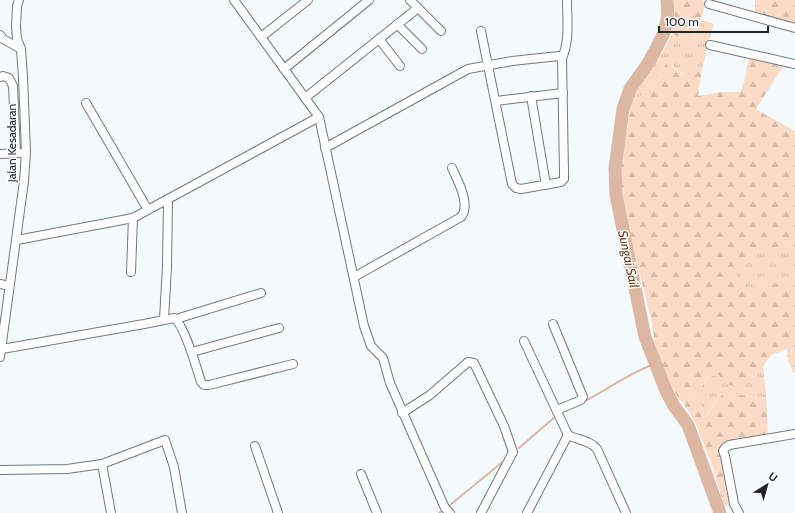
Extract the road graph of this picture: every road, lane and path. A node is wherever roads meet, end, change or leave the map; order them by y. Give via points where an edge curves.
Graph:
1 (19, 0) edge
2 (234, 0) edge
3 (308, 0) edge
4 (369, 0) edge
5 (410, 0) edge
6 (567, 0) edge
7 (709, 4) dead end
8 (418, 8) junction
9 (397, 24) junction
10 (795, 28) edge
11 (441, 31) dead end
12 (481, 31) dead end
13 (261, 38) junction
14 (379, 38) junction
15 (1, 39) edge
16 (710, 45) dead end
17 (20, 49) junction
18 (422, 49) dead end
19 (562, 58) junction
20 (795, 64) edge
21 (489, 65) junction
22 (400, 66) dead end
23 (284, 69) junction
24 (0, 78) edge
25 (563, 93) junction
26 (531, 96) junction
27 (305, 98) junction
28 (496, 101) junction
29 (86, 103) dead end
30 (319, 118) junction
31 (325, 148) junction
32 (26, 152) junction
33 (16, 153) junction
34 (0, 154) edge
35 (452, 168) dead end
36 (546, 185) junction
37 (168, 200) junction
38 (148, 210) junction
39 (133, 218) junction
40 (17, 240) junction
41 (131, 272) dead end
42 (354, 277) junction
43 (0, 284) edge
44 (10, 286) junction
45 (261, 293) dead end
46 (176, 319) junction
47 (164, 320) junction
48 (553, 324) dead end
49 (279, 328) dead end
50 (524, 341) dead end
51 (192, 352) junction
52 (1, 353) edge
53 (293, 364) dead end
54 (557, 410) junction
55 (402, 412) junction
56 (795, 434) edge
57 (568, 435) junction
58 (256, 446) dead end
59 (102, 464) junction
60 (0, 470) edge
61 (361, 474) dead end
62 (111, 513) edge
63 (182, 513) edge
64 (278, 513) edge
65 (376, 513) edge
66 (450, 513) edge
67 (481, 513) edge
68 (527, 513) edge
69 (626, 513) edge
70 (739, 513) edge

1 - 17 street, Jalan Kesadaran via 16,27
2 - 13 street
3 - 13 street
4 - 23 street
5 - 8 street
6 - 19 street via 566,51
7 - 10 street
8 - 9 street
8 - 11 street
9 - 14 street
9 - 18 street
12 - 21 street
13 - 23 street
14 - 22 street
14 - 27 street
15 - 17 street
16 - 20 street
17 - 32 street, Jalan Kesadaran
19 - 21 street via 544,57
19 - 25 street
21 - 28 street
21 - 31 street via 468,69
23 - 27 street
24 - 33 street via 9,78 13,86
25 - 26 street
25 - 36 street via 564,179
26 - 28 street
26 - 36 street
27 - 30 street
28 - 36 street via 514,187 520,189
29 - 38 street
30 - 31 street
30 - 37 street
31 - 42 street
32 - 33 street
32 - 40 street, Jalan Kesadaran
33 - 34 street
35 - 42 street via 461,187 464,214
37 - 38 street
37 - 47 street
38 - 39 street
39 - 40 street
39 - 41 street
40 - 44 street, Jalan Kesadaran
42 - 55 street via 364,326 371,346 383,358
43 - 44 street
44 - 52 street, Jalan Kesadaran
45 - 46 street
46 - 47 street
46 - 51 street
47 - 52 street
48 - 54 street via 583,397
49 - 51 street
50 - 54 street
51 - 53 street via 201,382 206,385
54 - 57 street
55 - 66 street via 442,502
55 - 67 street via 430,395 468,362 474,363 504,426 513,452
56 - 70 street via 729,445 725,448 723,451 734,504
57 - 68 street
57 - 69 street via 593,444 597,449
58 - 64 street
59 - 60 street via 61,469
59 - 62 street
59 - 63 street via 165,440 174,467
61 - 65 street

